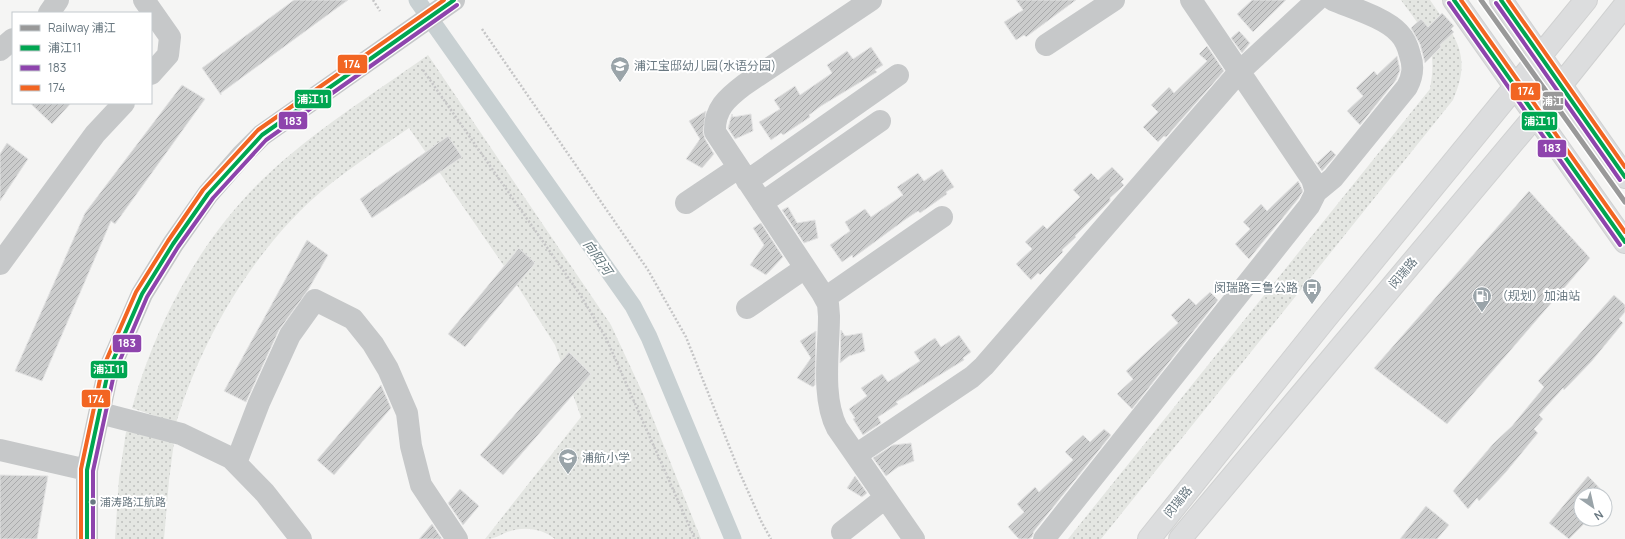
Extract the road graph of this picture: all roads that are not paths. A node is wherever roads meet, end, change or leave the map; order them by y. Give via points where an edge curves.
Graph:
1 (58, 0) edge
2 (144, 0) edge
3 (454, 0) edge
4 (870, 0) edge
5 (1114, 0) edge
6 (1191, 0) edge
7 (1317, 0) edge
8 (1333, 0) edge
9 (1454, 0) edge
10 (1501, 0) edge
11 (1586, 0) edge
12 (1625, 5) edge
13 (50, 12) edge
14 (12, 40) edge
15 (1046, 45) dead end
16 (0, 50) edge
17 (1542, 56) junction
18 (1239, 72) junction
19 (152, 73) edge
20 (898, 76) dead end
21 (1561, 85) junction
22 (1516, 87) junction
23 (123, 104) edge
24 (1536, 116) junction
25 (880, 121) dead end
26 (742, 174) junction
27 (1625, 177) edge
28 (1316, 192) junction
29 (686, 203) dead end
30 (762, 203) junction
31 (942, 217) dead end
32 (1625, 242) edge
33 (0, 264) edge
34 (805, 268) junction
35 (825, 298) junction
36 (747, 308) dead end
37 (100, 413) junction
38 (0, 450) edge
39 (856, 455) junction
40 (236, 463) junction
41 (87, 470) junction
42 (885, 498) junction
43 (842, 532) dead end
44 (87, 539) edge
45 (301, 539) edge
46 (457, 539) edge
47 (914, 539) edge
48 (1044, 539) edge
49 (1149, 539) edge
50 (1180, 539) edge

1 - 13 street
2 - 19 street via 170,37 168,55
3 - 37 street via 262,135 208,194 142,294 108,372
4 - 26 street via 724,101 716,116 715,132
5 - 15 street
6 - 18 street
7 - 18 street
8 - 28 street via 1391,25 1408,48 1413,69 1412,79 1407,87 1332,178
9 - 22 main road
10 - 17 main road
11 - 17 main road, 闵瑞路
12 - 21 main road, 闵瑞路
14 - 16 street
17 - 21 main road
17 - 22 main road, 闵瑞路
18 - 28 street via 1312,179
18 - 39 street via 984,366 972,377
20 - 26 street
21 - 24 main road, 闵瑞路
21 - 27 main road
22 - 24 main road
22 - 49 main road, 闵瑞路
23 - 33 street via 96,134
24 - 32 main road
24 - 50 main road, 闵瑞路
25 - 30 street
26 - 29 street
26 - 30 street
28 - 48 street via 1309,206
30 - 34 street
31 - 35 street
34 - 35 street
34 - 36 street
35 - 39 street via 829,316 829,406 837,428
37 - 40 street via 181,434 231,458
37 - 41 street
38 - 41 street
39 - 42 street
40 - 45 street via 265,493
40 - 46 street via 259,403 290,335 316,300 353,319 373,344 388,369 407,413 411,446 421,485
41 - 44 street
42 - 43 street
42 - 47 street

